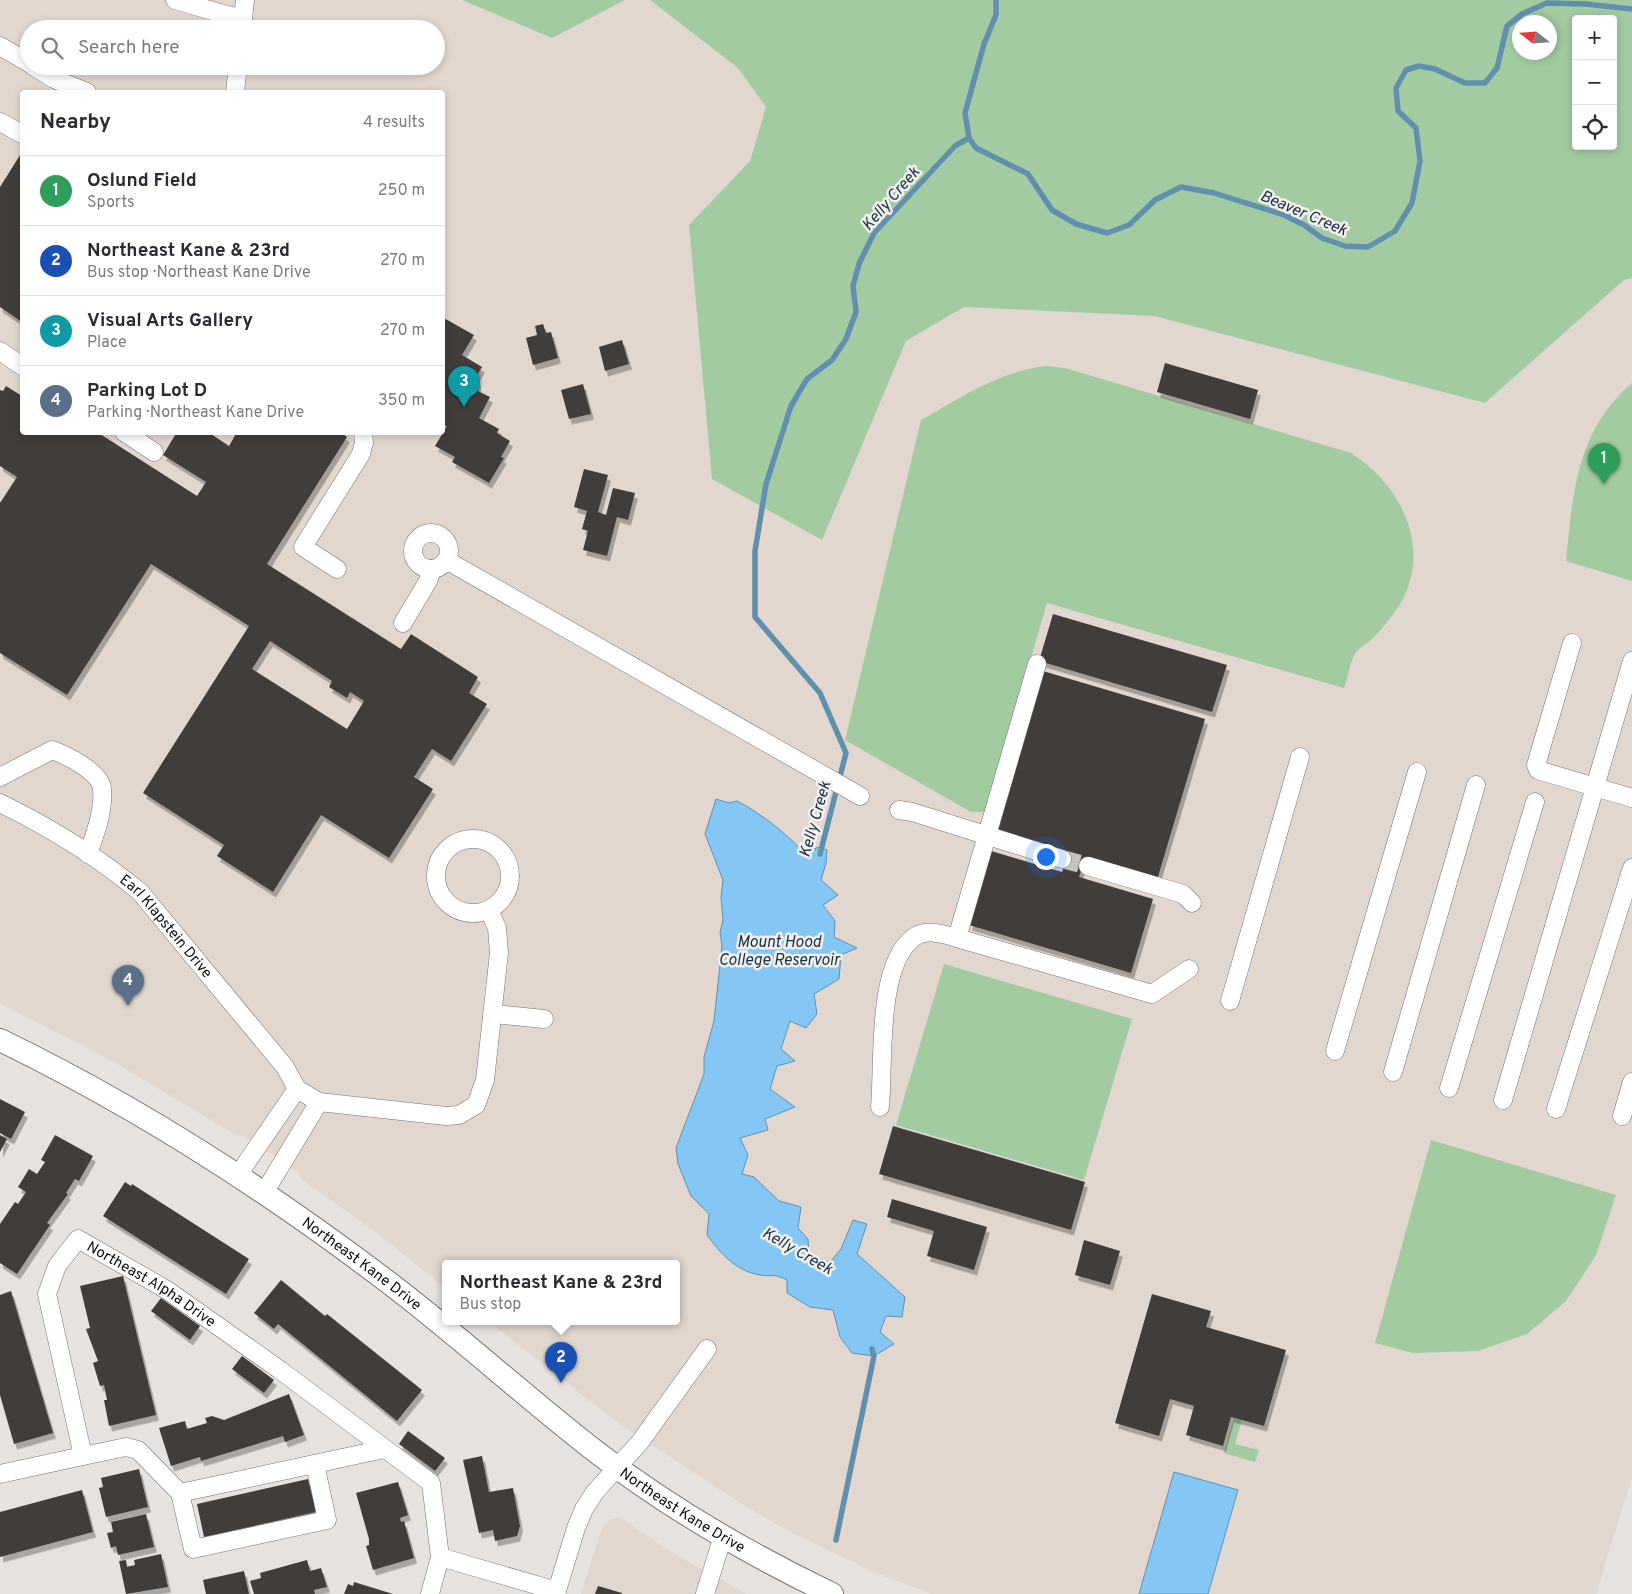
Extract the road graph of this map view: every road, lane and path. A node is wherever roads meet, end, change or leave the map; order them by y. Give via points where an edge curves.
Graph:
1 (176, 0) edge
2 (244, 15) edge
3 (0, 46) edge
4 (20, 58) edge
5 (48, 75) edge
6 (237, 75) edge
7 (82, 90) edge
8 (235, 90) edge
9 (0, 122) edge
10 (20, 133) edge
11 (0, 351) edge
12 (20, 365) edge
13 (128, 435) edge
14 (363, 435) edge
15 (154, 452) dead end
16 (337, 569) dead end
17 (403, 623) dead end
18 (1572, 643) dead end
19 (1632, 660) edge
20 (1037, 664) dead end
21 (1300, 757) dead end
22 (1417, 772) dead end
23 (0, 777) edge
24 (1476, 786) dead end
25 (1595, 787) junction
26 (860, 796) dead end
27 (1632, 798) edge
28 (1534, 802) dead end
29 (0, 803) edge
30 (899, 810) dead end
31 (986, 835) junction
32 (88, 854) junction
33 (1062, 859) tunnel mouth
34 (1088, 866) tunnel mouth
35 (1632, 868) edge
36 (1192, 903) dead end
37 (489, 910) junction
38 (957, 938) junction
39 (1189, 969) dead end
40 (1230, 1000) dead end
41 (494, 1014) junction
42 (544, 1019) dead end
43 (0, 1040) edge
44 (1335, 1051) dead end
45 (1393, 1072) dead end
46 (1632, 1082) edge
47 (1449, 1088) dead end
48 (297, 1089) junction
49 (1503, 1100) dead end
50 (319, 1102) junction
51 (880, 1107) dead end
52 (1556, 1109) dead end
53 (1622, 1116) dead end
54 (238, 1175) junction
55 (264, 1193) junction
56 (707, 1349) dead end
57 (384, 1449) junction
58 (83, 1456) junction
59 (316, 1464) junction
60 (618, 1467) junction
61 (0, 1474) edge
62 (180, 1493) junction
63 (723, 1536) junction
64 (440, 1557) junction
65 (556, 1593) edge
66 (430, 1594) edge
67 (705, 1594) edge
68 (832, 1594) edge

1 - 2 street via 230,16
3 - 4 street
5 - 7 street
6 - 8 street
9 - 10 street
11 - 12 street
13 - 15 street
14 - 16 street via 361,454 303,547
17 - 26 street via 439,564
18 - 25 street via 1536,765 1538,770
19 - 25 street
20 - 31 street
21 - 40 street
22 - 44 street
23 - 32 street via 52,750 65,754 97,776 102,788 97,828
24 - 45 street
25 - 27 street
25 - 49 street
28 - 47 street
29 - 32 street, Earl Klapstein Drive
30 - 31 street
31 - 33 street
31 - 38 street
32 - 48 street, Earl Klapstein Drive via 140,892 285,1067
34 - 36 street via 1183,894
35 - 52 street
37 - 37 street via 500,902 508,889 507,861 486,841 472,839 458,843 446,851 438,864 439,892 460,912 475,914
37 - 41 street via 497,928 499,953
38 - 39 street via 1152,994
38 - 51 street via 928,932 913,937 901,951 887,996
41 - 42 street
41 - 50 street via 485,1080 476,1105 459,1115 420,1114
43 - 54 main road, Northeast Kane Drive via 129,1108
46 - 53 street
48 - 50 street
48 - 54 street
50 - 55 street
54 - 55 main road, Northeast Kane Drive
55 - 60 main road, Northeast Kane Drive via 386,1280
56 - 60 street via 640,1442
57 - 58 street, Northeast Alpha Drive via 167,1290 78,1239 57,1266 48,1294
57 - 59 street
57 - 64 street, Northeast Alpha Drive via 431,1483
58 - 61 street
58 - 62 street via 126,1447 138,1450
59 - 62 street
59 - 62 street via 327,1520 203,1547 193,1549
60 - 63 main road, Northeast Kane Drive
60 - 65 street via 584,1509
63 - 67 street
63 - 68 main road, Northeast Kane Drive
64 - 65 street
64 - 66 street

